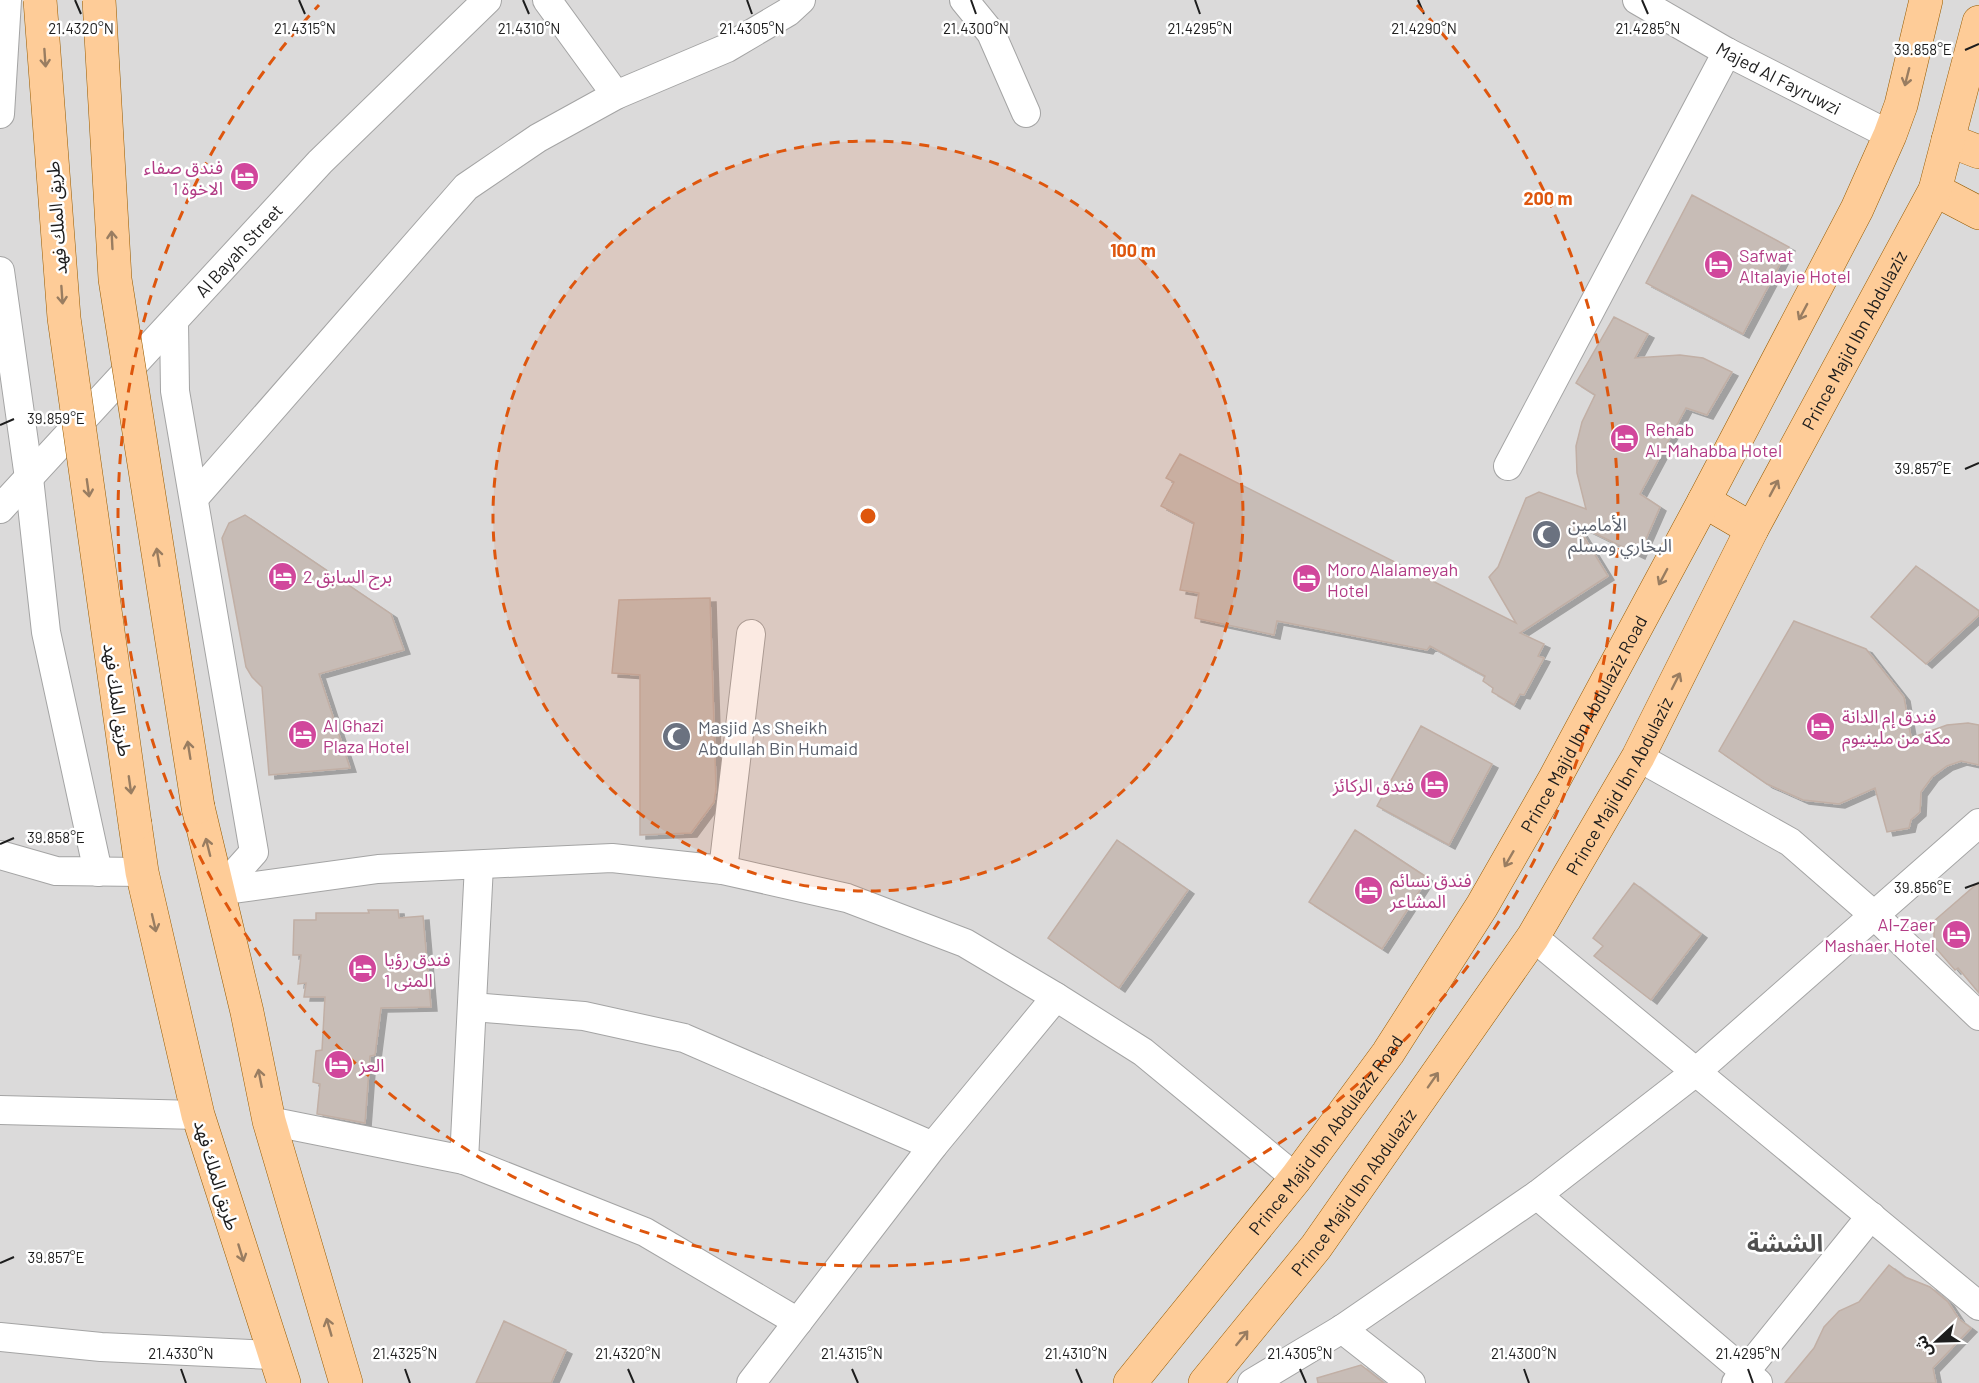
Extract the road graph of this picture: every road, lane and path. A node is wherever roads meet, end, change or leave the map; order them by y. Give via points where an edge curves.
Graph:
1 (7, 0) edge
2 (40, 0) edge
3 (99, 0) edge
4 (488, 0) edge
5 (547, 0) edge
6 (801, 0) edge
7 (963, 0) edge
8 (1926, 0) edge
9 (1652, 4) edge
10 (1979, 22) edge
11 (1727, 52) junction
12 (616, 95) junction
13 (1026, 113) dead end
14 (0, 114) edge
15 (1890, 135) junction
16 (1948, 140) junction
17 (1979, 152) edge
18 (1935, 190) junction
19 (1979, 213) edge
20 (0, 271) edge
21 (174, 322) junction
22 (1508, 466) dead end
23 (29, 478) junction
24 (194, 498) junction
25 (1704, 501) junction
26 (0, 509) edge
27 (1752, 529) junction
28 (751, 634) dead end
29 (1638, 757) junction
30 (1979, 824) edge
31 (0, 855) edge
32 (479, 865) junction
33 (723, 870) junction
34 (98, 872) junction
35 (142, 872) junction
36 (219, 891) junction
37 (1875, 916) junction
38 (1533, 937) junction
39 (1056, 997) junction
40 (472, 1007) junction
41 (1979, 1016) edge
42 (1697, 1071) junction
43 (0, 1110) edge
44 (198, 1115) junction
45 (269, 1122) junction
46 (933, 1146) junction
47 (464, 1160) junction
48 (1296, 1178) junction
49 (1537, 1195) junction
50 (1871, 1216) junction
51 (1979, 1306) edge
52 (798, 1322) junction
53 (1342, 1329) junction
54 (0, 1337) edge
55 (278, 1369) edge
56 (1746, 1379) edge
57 (350, 1380) edge
58 (751, 1383) edge
59 (1130, 1383) edge
60 (1205, 1383) edge
61 (1252, 1383) edge
62 (1411, 1383) edge

1 - 14 street
2 -> 35 main road, طريق الملك فهد, bridge via 64,318
36 -> 3 main road, bridge via 198,807 115,279
4 - 21 street, Al Bayah Street via 320,162
5 - 12 street
6 - 12 street via 727,48
7 - 13 street via 991,33
8 -> 15 main road, Prince Majid Ibn Abdulaziz Road
9 - 11 street, Majed Al Fayruwzi
10 - 16 main road, Prince Majid Ibn Abdulaziz
11 - 15 street, Majed Al Fayruwzi
11 - 22 street
12 - 24 street via 538,138 466,187
15 -> 25 main road, Prince Majid Ibn Abdulaziz Road via 1857,209
16 - 17 main road
16 - 18 main road, Prince Majid Ibn Abdulaziz
18 - 19 main road
27 -> 18 main road, Prince Majid Ibn Abdulaziz
20 - 23 street
21 - 23 street, Al Bayah Street
21 - 24 street via 175,392
23 - 26 street, Al Bayah Street
23 - 34 street via 46,632
24 - 36 street via 255,852
25 - 27 main road
25 -> 48 main road, Prince Majid Ibn Abdulaziz Road via 1482,906 1388,1053
29 -> 27 main road, Prince Majid Ibn Abdulaziz
28 - 33 street
29 - 37 street via 1790,842
29 - 38 main road, Prince Majid Ibn Abdulaziz
30 - 37 street
31 - 34 street via 56,871
32 - 33 street via 612,858
32 - 36 street via 378,869
32 - 40 street
33 - 39 street via 847,898 965,943
34 - 35 street
35 -> 44 main road, طريق الملك فهد
45 -> 36 main road
37 - 41 street
37 - 42 street
38 - 42 street
60 -> 38 main road, Prince Majid Ibn Abdulaziz via 1316,1247
39 - 46 street
39 - 48 street via 1143,1052
40 - 46 street via 584,1016 684,1038
40 - 47 street
42 - 49 street
42 - 50 street
43 - 44 street
44 -> 55 main road, طريق الملك فهد
45 - 47 street
57 -> 45 main road
46 - 52 street
47 - 52 street via 645,1232
48 - 59 main road, Prince Majid Ibn Abdulaziz Road
49 - 53 street
49 - 56 street
50 - 51 street
50 - 56 street
52 - 58 street
53 - 61 street
53 - 62 street
54 - 55 street

